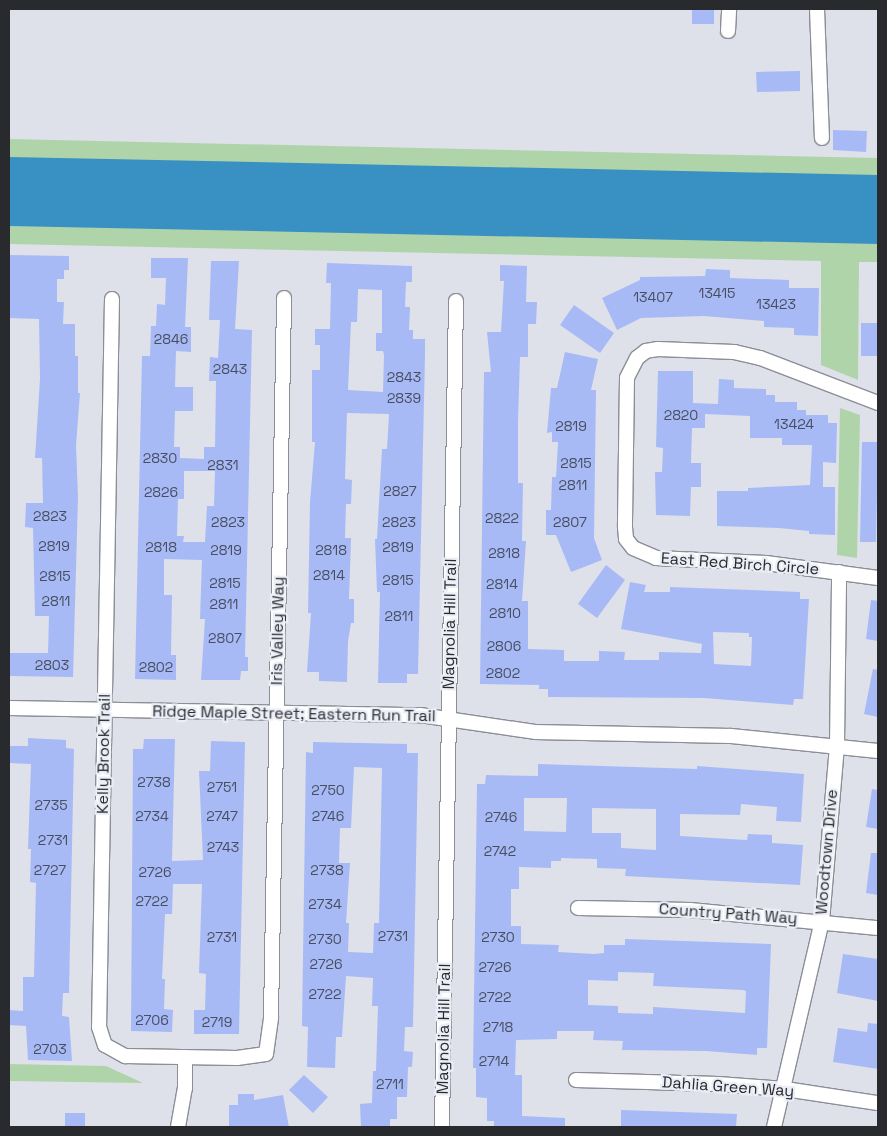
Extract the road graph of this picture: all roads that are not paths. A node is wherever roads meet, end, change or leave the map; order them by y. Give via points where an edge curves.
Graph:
1 (729, 9) edge
2 (817, 9) edge
3 (728, 31) dead end
4 (822, 138) dead end
5 (284, 298) dead end
6 (112, 299) dead end
7 (456, 301) dead end
8 (878, 403) edge
9 (839, 572) junction
10 (878, 578) edge
11 (9, 708) edge
12 (105, 710) junction
13 (277, 713) junction
14 (449, 718) junction
15 (837, 746) junction
16 (878, 751) edge
17 (578, 908) dead end
18 (822, 921) junction
19 (878, 928) edge
20 (266, 1054) joint
21 (185, 1057) junction
22 (576, 1080) dead end
23 (785, 1089) junction
24 (878, 1103) edge
25 (178, 1127) edge
26 (442, 1127) edge
27 (774, 1127) edge

1 - 3 street
2 - 4 street
5 - 13 street, Iris Valley Way
6 - 12 street, Kelly Brook Trail
7 - 14 street, Magnolia Hill Trail
8 - 9 street, East Red Birch Circle via 760,358 734,352 658,349 637,358 627,378 625,527 626,539 633,548 656,558 766,563
9 - 10 street, East Red Birch Circle
9 - 15 street, Woodtown Drive
11 - 12 street, Ridge Maple Street; Eastern Run Trail
12 - 13 street, Ridge Maple Street; Eastern Run Trail
12 - 21 street, Kelly Brook Trail via 99,1027 105,1045 125,1056
13 - 14 street, Ridge Maple Street; Eastern Run Trail
13 - 20 street, Iris Valley Way via 272,1017
14 - 15 street, Ridge Maple Street; Eastern Run Trail via 536,732 731,736
14 - 26 street, Magnolia Hill Trail
15 - 16 street, Ridge Maple Street; Eastern Run Trail
15 - 18 street, Woodtown Drive
17 - 18 street, Country Path Way via 690,910
18 - 19 street, Country Path Way
18 - 23 street, Woodtown Drive
20 - 21 street, Kelly Brook Trail via 237,1058
21 - 25 street via 185,1088
22 - 23 street, Dahlia Green Way
23 - 24 street, Dahlia Green Way
23 - 27 street, Woodtown Drive

